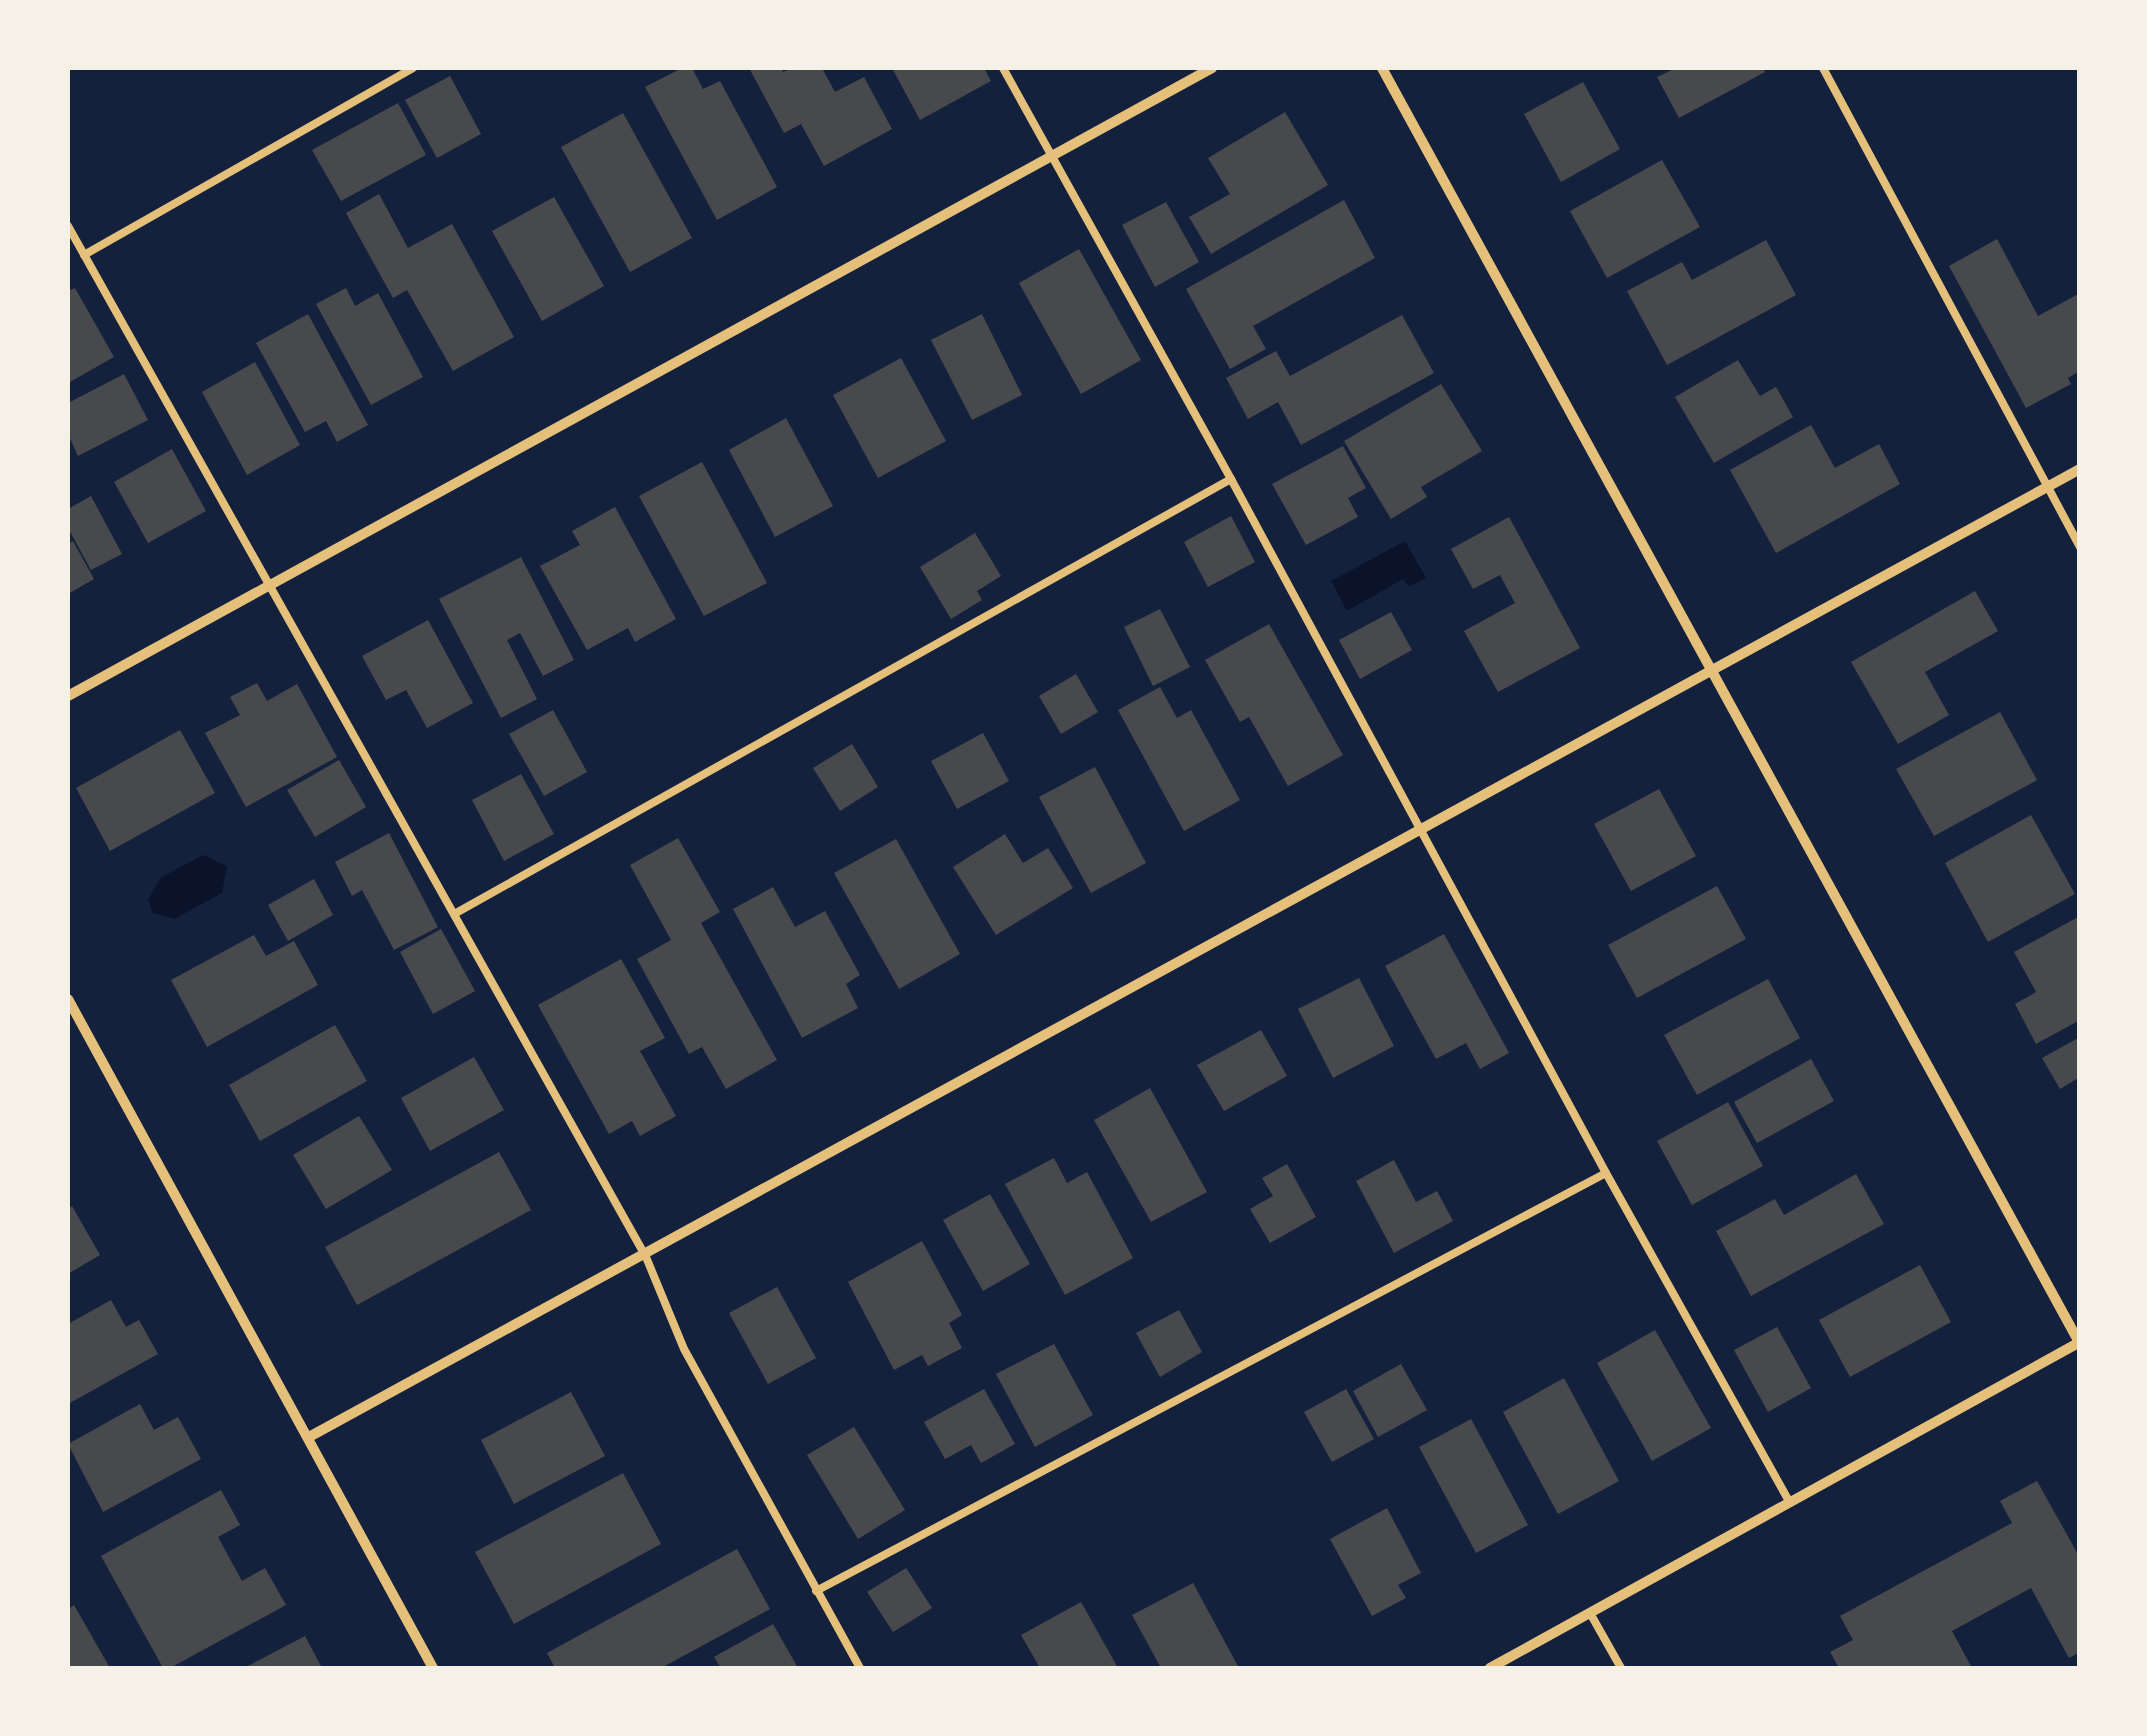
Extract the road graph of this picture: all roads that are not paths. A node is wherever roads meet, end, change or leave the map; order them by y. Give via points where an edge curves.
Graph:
1 (413, 68) edge
2 (1002, 68) edge
3 (1212, 68) edge
4 (1382, 68) edge
5 (1822, 68) edge
6 (1052, 155) junction
7 (68, 226) edge
8 (84, 256) junction
9 (2080, 468) edge
10 (1230, 479) junction
11 (2046, 487) junction
12 (2080, 546) edge
13 (270, 585) junction
14 (1709, 672) junction
15 (68, 696) edge
16 (1419, 826) junction
17 (456, 913) junction
18 (68, 999) edge
19 (1606, 1173) junction
20 (646, 1257) junction
21 (2079, 1343) edge
22 (309, 1438) junction
23 (1790, 1503) junction
24 (816, 1591) junction
25 (1590, 1613) junction
26 (433, 1668) edge
27 (860, 1668) edge
28 (1490, 1668) edge
29 (1621, 1668) edge

1 - 8 lane
2 - 6 lane
3 - 6 street
4 - 14 street
5 - 11 lane
6 - 10 lane
6 - 13 street
7 - 8 lane
8 - 13 lane
9 - 11 street
10 - 16 lane
10 - 17 lane
11 - 12 lane
11 - 14 street
13 - 15 street
13 - 17 lane
14 - 16 street
14 - 21 street
16 - 19 lane
16 - 20 street
17 - 20 lane
18 - 22 street
19 - 23 lane
19 - 24 lane
20 - 22 street
20 - 24 lane via 684,1349
21 - 23 street
22 - 26 street
23 - 25 street
24 - 27 lane
25 - 28 street
25 - 29 lane

